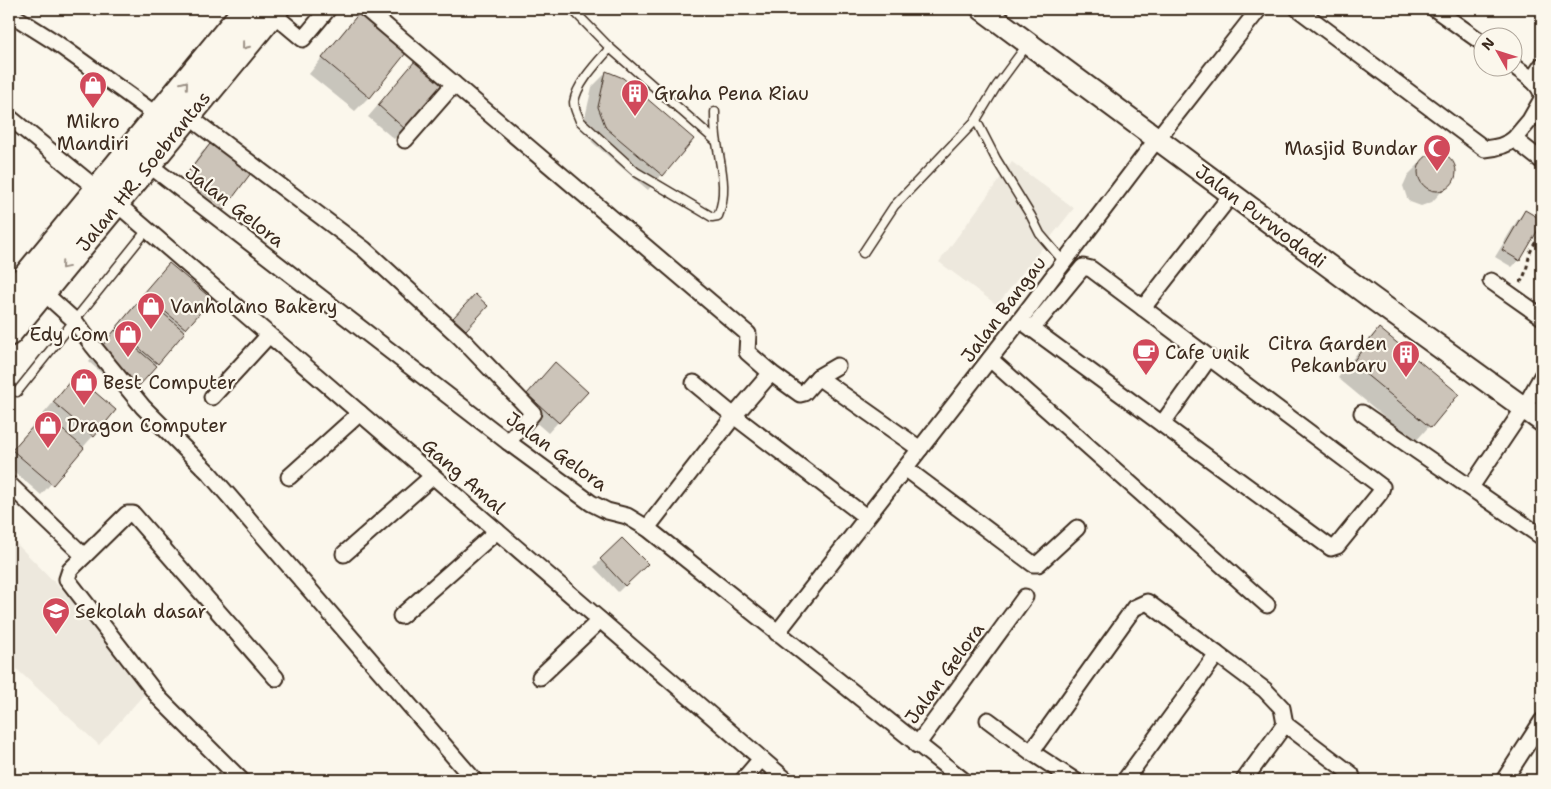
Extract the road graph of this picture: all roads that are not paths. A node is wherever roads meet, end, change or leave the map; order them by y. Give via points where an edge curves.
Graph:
1 (328, 9) edge
2 (366, 9) edge
3 (572, 9) edge
4 (982, 9) edge
5 (1259, 9) edge
6 (1298, 9) edge
7 (1435, 9) edge
8 (239, 11) edge
9 (274, 11) edge
10 (9, 13) edge
11 (1474, 37) edge
12 (1028, 43) junction
13 (610, 48) junction
14 (1542, 65) edge
15 (1524, 74) edge
16 (1532, 80) junction
17 (454, 84) junction
18 (1542, 95) edge
19 (1542, 99) edge
20 (715, 112) dead end
21 (158, 116) junction
22 (188, 116) junction
23 (9, 117) edge
24 (976, 120) junction
25 (1157, 138) junction
26 (1514, 139) junction
27 (405, 140) dead end
28 (716, 141) junction
29 (1542, 161) edge
30 (148, 164) junction
31 (1232, 194) junction
32 (107, 196) junction
33 (147, 230) junction
34 (862, 252) dead end
35 (1064, 262) junction
36 (1492, 281) dead end
37 (43, 292) junction
38 (9, 297) edge
39 (1143, 308) junction
40 (1542, 317) edge
41 (74, 320) junction
42 (1026, 325) junction
43 (9, 333) edge
44 (269, 334) junction
45 (1209, 358) junction
46 (990, 359) junction
47 (837, 366) dead end
48 (771, 373) junction
49 (1542, 376) edge
50 (818, 377) junction
51 (694, 383) dead end
52 (17, 392) dead end
53 (212, 396) dead end
54 (1524, 408) junction
55 (360, 413) junction
56 (1362, 413) dead end
57 (734, 416) junction
58 (1542, 420) edge
59 (1162, 424) junction
60 (508, 442) junction
61 (920, 449) junction
62 (905, 468) junction
63 (433, 476) junction
64 (289, 477) dead end
65 (9, 484) edge
66 (1471, 487) junction
67 (866, 517) junction
68 (647, 528) junction
69 (1077, 528) dead end
70 (497, 531) junction
71 (1542, 538) edge
72 (344, 554) dead end
73 (84, 556) junction
74 (1025, 597) dead end
75 (1267, 605) dead end
76 (401, 616) dead end
77 (600, 620) junction
78 (776, 633) junction
79 (1217, 654) junction
80 (540, 677) dead end
81 (276, 678) dead end
82 (988, 720) dead end
83 (1542, 721) edge
84 (1285, 724) junction
85 (917, 745) junction
86 (1031, 752) junction
87 (761, 758) junction
88 (241, 780) edge
89 (474, 780) edge
90 (744, 780) edge
91 (786, 780) edge
92 (963, 780) edge
93 (1074, 780) edge
94 (1125, 780) edge
95 (1244, 780) edge
96 (1353, 780) edge
97 (1504, 780) edge

1 - 9 street via 303,40
2 - 17 street
3 - 13 lane
4 - 12 street, Jalan Purwodadi
5 - 25 street, Jalan Bangau
6 - 26 street via 1485,149
7 - 11 street
21 -> 8 main road, Jalan HR. Soebrantas
9 -> 22 main road, Jalan HR. Soebrantas
10 - 21 street
12 - 24 lane
12 - 25 street, Jalan Purwodadi
13 - 28 lane
13 - 28 lane via 582,83 574,102 580,121 636,172 712,217 718,216 721,209 724,178
14 - 16 street
15 - 16 street
16 - 18 street
17 - 27 street
17 - 48 street via 748,334 747,352
19 - 26 street
20 - 28 lane
21 - 32 main road, Jalan HR. Soebrantas
22 - 30 main road, Jalan HR. Soebrantas
22 - 60 street via 364,249 460,337 532,413
23 - 32 street, Gang Amal
24 - 34 lane via 894,206
24 - 35 lane via 1040,234
25 - 31 street, Jalan Purwodadi
25 - 35 street, Jalan Bangau
26 - 29 street
30 - 32 main road, Jalan HR. Soebrantas
30 - 60 street, Jalan Gelora
31 - 39 street
31 - 54 street, Jalan Purwodadi
32 - 33 street, Gang Amal
32 -> 37 main road, Jalan HR. Soebrantas
32 - 38 main road, Jalan HR. Soebrantas
33 - 41 lane
33 - 44 street, Gang Amal
35 - 42 street, Jalan Bangau
36 - 40 street
37 - 41 street
37 - 43 main road, Jalan HR. Soebrantas
39 - 42 street via 1091,269 1083,267
39 - 45 street
41 - 52 lane
41 - 89 street via 143,407 209,474
42 - 46 street, Jalan Bangau
42 - 59 street
44 - 53 street
44 - 55 street, Gang Amal
45 - 59 street
45 - 59 street via 1382,487 1380,493 1337,546 1331,548
46 - 61 street, Jalan Bangau
46 - 75 street
47 - 50 street
48 - 50 street via 800,394
48 - 57 street
49 - 54 street
50 - 61 street
51 - 57 street
54 - 58 street, Jalan Purwodadi
54 - 66 street
55 - 63 street, Gang Amal
55 - 64 street
56 - 66 street
57 - 67 street
57 - 68 street
60 - 68 street, Jalan Gelora via 591,503 627,516
61 - 62 street, Jalan Bangau
62 - 67 street, Jalan Bangau
62 - 69 street via 1033,564 1038,564
63 - 70 street, Gang Amal
63 - 72 street
65 - 73 street
66 - 71 street
67 - 78 street, Jalan Bangau
68 - 78 street, Jalan Gelora
70 - 76 street
70 - 77 street, Gang Amal
73 - 81 street via 127,514 133,514
73 - 88 street via 66,579 160,699
74 - 85 street, Jalan Gelora
77 - 80 street
77 - 87 street, Gang Amal
78 - 85 street, Jalan Gelora
79 - 84 street via 1265,690 1282,708
79 - 86 street via 1147,602 1134,608
79 - 94 street
82 - 86 street
83 - 97 street
84 - 95 street
84 - 96 street via 1351,774
85 - 92 street
86 - 93 street
87 - 90 street
87 - 91 street, Gang Amal

